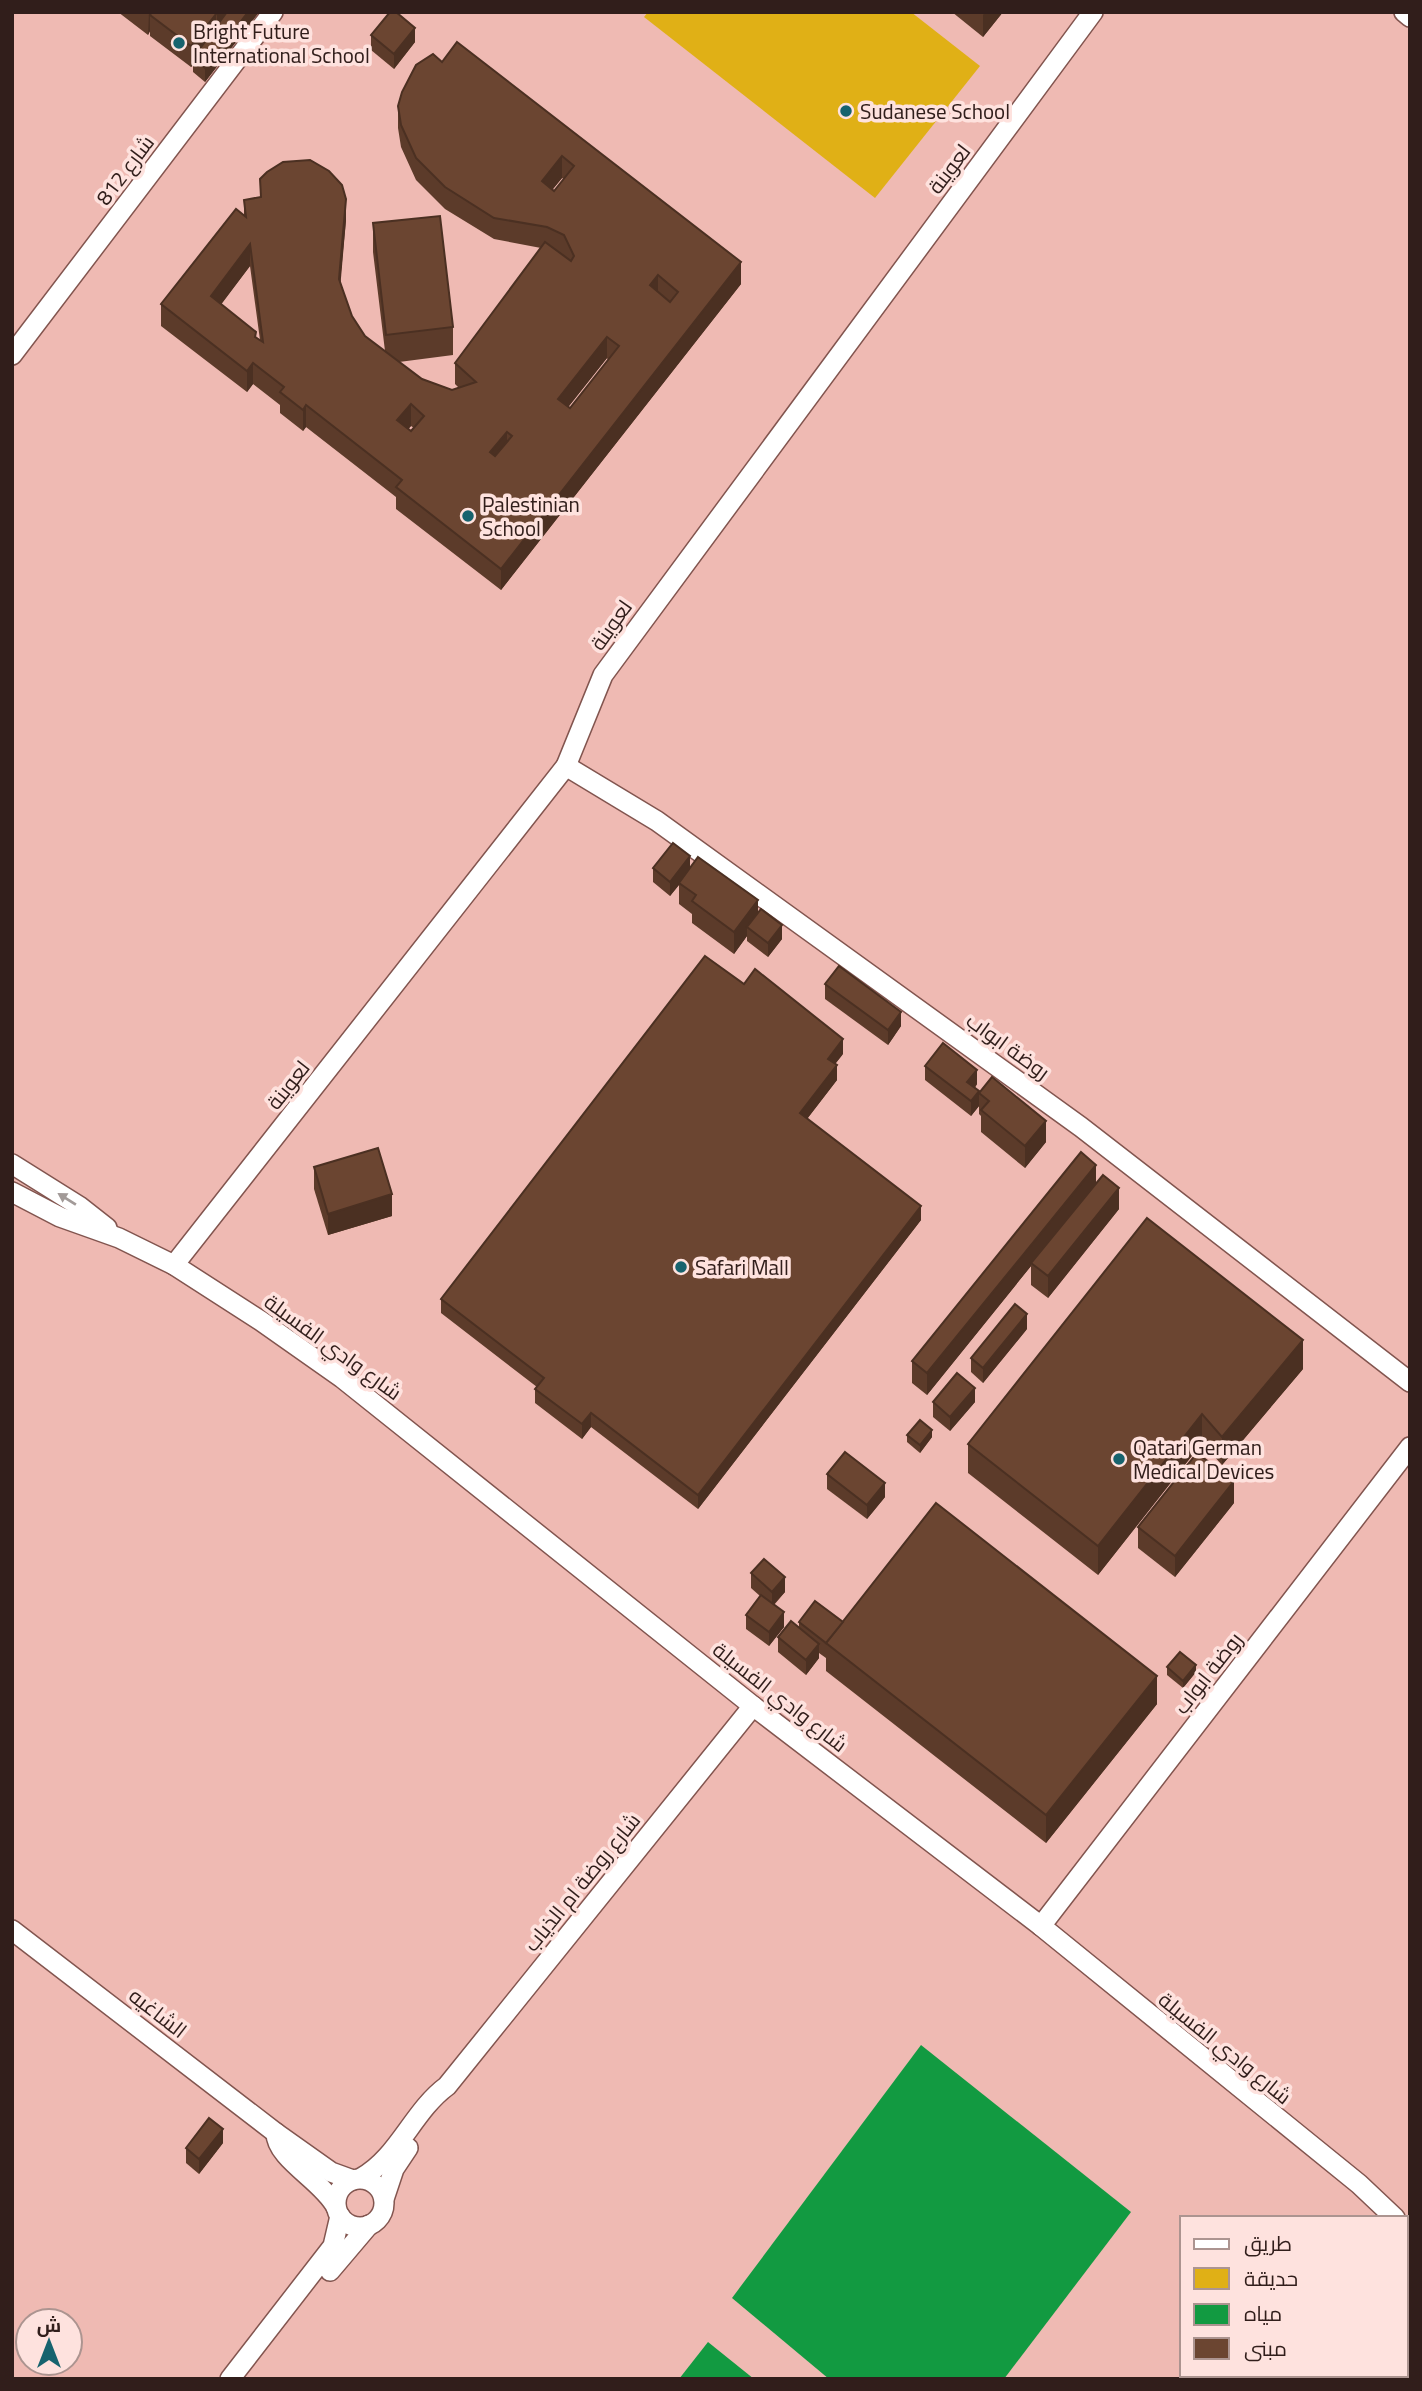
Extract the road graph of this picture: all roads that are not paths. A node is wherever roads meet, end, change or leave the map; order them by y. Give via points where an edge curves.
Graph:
1 (273, 12) edge
2 (1093, 12) edge
3 (1404, 12) edge
4 (1410, 17) edge
5 (12, 355) edge
6 (566, 766) junction
7 (12, 1164) edge
8 (12, 1192) edge
9 (119, 1238) junction
10 (174, 1265) junction
11 (1410, 1382) edge
12 (1410, 1447) edge
13 (753, 1706) junction
14 (1041, 1926) junction
15 (12, 1930) edge
16 (447, 2086) junction
17 (276, 2133) junction
18 (357, 2179) junction
19 (384, 2199) junction
20 (338, 2212) junction
21 (1393, 2216) edge
22 (369, 2225) junction
23 (230, 2379) edge
24 (245, 2379) edge

1 - 5 street, شارع 812
2 - 6 street, لعوينة via 603,675
3 - 4 street
6 - 10 street, لعوينة
6 - 11 street, روضة ابواب via 657,821 1081,1127
9 -> 7 street, شارع وادي الفسيلة via 79,1206
8 - 9 street, شارع وادي الفسيلة via 60,1217
9 - 10 street, شارع وادي الفسيلة
10 - 13 street, شارع وادي الفسيلة via 342,1378
12 - 14 street, روضة ابواب
13 - 14 street, شارع وادي الفسيلة
13 - 16 street, شارع روضة ام الذياب
14 - 21 street, شارع وادي الفسيلة
15 - 17 street, الشاغيه
16 - 18 street, شارع روضة ام الذياب via 378,2167
16 - 19 street, شارع روضة ام الذياب via 435,2115 394,2169
17 - 18 street, الشاغيه via 331,2172
17 - 20 street, الشاغيه via 280,2150 323,2186
18 - 19 street via 376,2185
18 - 20 street via 341,2187
19 - 22 street via 381,2215
20 - 22 street via 350,2224
20 - 23 street via 333,2246
22 - 24 street

